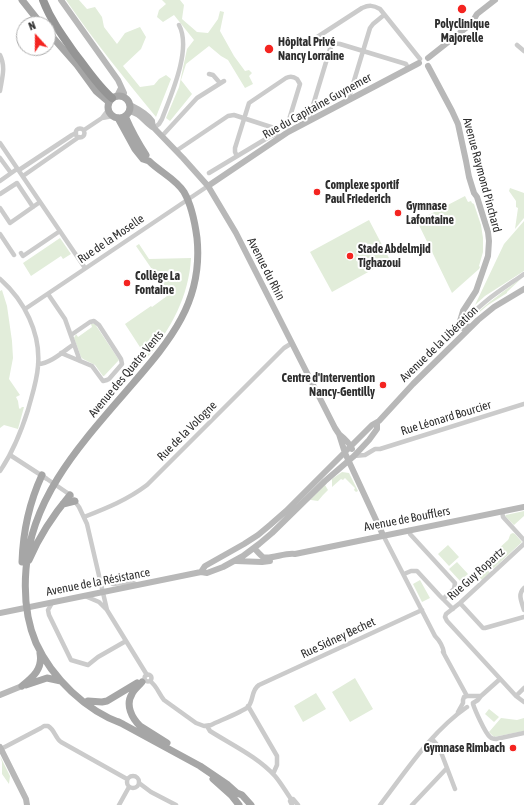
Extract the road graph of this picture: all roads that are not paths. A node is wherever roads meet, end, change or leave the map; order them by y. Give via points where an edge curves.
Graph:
1 (22, 0) edge
2 (43, 0) edge
3 (61, 0) edge
4 (496, 0) edge
5 (371, 3) edge
6 (384, 15) junction
7 (35, 16) edge
8 (179, 25) dead end
9 (56, 41) edge
10 (308, 43) dead end
11 (517, 45) dead end
12 (363, 50) junction
13 (524, 52) edge
14 (0, 55) edge
15 (428, 58) junction
16 (419, 61) junction
17 (428, 66) junction
18 (408, 68) junction
19 (209, 74) dead end
20 (0, 91) edge
21 (115, 98) junction
22 (351, 99) junction
23 (120, 113) junction
24 (244, 118) junction
25 (311, 120) junction
26 (154, 128) junction
27 (84, 130) junction
28 (288, 132) junction
29 (77, 135) junction
30 (278, 135) junction
31 (162, 136) junction
32 (0, 143) edge
33 (176, 151) junction
34 (237, 156) junction
35 (0, 158) edge
36 (18, 170) junction
37 (209, 173) dead end
38 (11, 174) junction
39 (23, 176) junction
40 (0, 181) edge
41 (205, 187) junction
42 (0, 194) edge
43 (40, 202) junction
44 (33, 207) junction
45 (0, 208) edge
46 (60, 231) junction
47 (0, 236) edge
48 (21, 253) dead end
49 (14, 254) dead end
50 (85, 268) junction
51 (524, 274) edge
52 (0, 279) edge
53 (524, 289) edge
54 (48, 294) junction
55 (25, 309) junction
56 (466, 327) junction
57 (71, 335) junction
58 (292, 343) junction
59 (74, 344) junction
60 (61, 353) junction
61 (80, 361) junction
62 (38, 364) junction
63 (524, 404) edge
64 (377, 423) junction
65 (341, 436) junction
66 (358, 439) junction
67 (369, 440) junction
68 (351, 446) junction
69 (375, 449) junction
70 (344, 453) junction
71 (10, 456) junction
72 (354, 456) junction
73 (349, 462) junction
74 (353, 470) junction
75 (0, 471) edge
76 (44, 477) junction
77 (70, 496) junction
78 (524, 507) edge
79 (502, 511) junction
80 (84, 517) junction
81 (409, 530) junction
82 (258, 535) junction
83 (383, 535) junction
84 (524, 540) edge
85 (524, 544) edge
86 (257, 549) junction
87 (236, 550) junction
88 (295, 554) junction
89 (234, 561) junction
90 (26, 567) junction
91 (201, 572) junction
92 (404, 574) junction
93 (25, 579) junction
94 (100, 579) junction
95 (140, 585) junction
96 (524, 588) edge
97 (103, 592) junction
98 (85, 596) junction
99 (442, 597) junction
100 (50, 603) junction
101 (460, 603) junction
102 (26, 605) junction
103 (453, 609) junction
104 (108, 610) junction
105 (422, 610) junction
106 (524, 610) edge
107 (0, 613) edge
108 (524, 617) edge
109 (126, 641) junction
110 (39, 648) junction
111 (500, 679) junction
112 (146, 680) junction
113 (61, 681) junction
114 (22, 686) junction
115 (524, 688) edge
116 (1, 695) edge
117 (469, 696) junction
118 (481, 696) junction
119 (516, 696) junction
120 (88, 701) junction
121 (524, 702) edge
122 (463, 703) junction
123 (471, 705) junction
124 (248, 706) junction
125 (457, 714) junction
126 (123, 724) junction
127 (207, 726) junction
128 (524, 733) edge
129 (432, 739) junction
130 (1, 748) edge
131 (192, 761) junction
132 (204, 768) junction
133 (447, 768) junction
134 (273, 774) junction
135 (127, 779) junction
136 (139, 783) junction
137 (129, 787) junction
138 (455, 789) dead end
139 (237, 793) junction
140 (291, 800) junction
141 (26, 802) edge
142 (31, 805) edge
143 (119, 805) edge
144 (176, 805) edge
145 (239, 805) edge
146 (247, 805) edge
147 (251, 805) edge
148 (292, 805) edge
149 (298, 805) edge
150 (380, 805) edge
151 (412, 805) edge

1 - 7 main road
2 - 21 highway via 63,37 104,91
3 - 21 main road via 118,80 124,93
4 - 15 main road via 477,14 471,24
5 - 6 street
5 - 10 street
6 - 12 street via 371,26
6 - 16 street
8 - 26 street via 184,38 180,67 162,119
9 - 21 main road, Avenue des Quatre Vents via 96,91
11 - 13 street
12 - 18 street via 406,64
12 - 22 street via 350,94
12 - 25 street via 340,44 331,47 310,115
14 - 20 street via 4,68
15 - 16 main road via 423,57
15 - 17 main road
16 - 17 main road via 422,67
16 - 18 main road, Rue du Capitaine Guynemer
17 - 56 main road, Avenue Raymond Pinchard via 458,124 469,177 488,237 487,262 475,294 460,321
18 - 22 main road, Rue du Capitaine Guynemer
19 - 31 street via 222,82 197,98
21 - 23 main road
21 - 23 main road, Avenue des Quatre Vents via 128,100
22 - 25 main road, Rue du Capitaine Guynemer
23 - 26 main road, Avenue du Rhin via 139,114
23 - 27 street via 102,118
23 - 90 main road, Avenue des Quatre Vents via 149,161 177,184 191,210 198,252 192,294 182,320 170,338 83,442 57,479 36,522
24 - 28 street via 251,101 290,76 297,79 300,84 286,129
24 - 30 street via 274,128
24 - 33 street via 228,116
24 - 34 street via 234,152
25 - 28 main road, Rue du Capitaine Guynemer
26 - 31 main road, Avenue du Rhin
27 - 29 street via 76,130
27 - 29 street via 84,136
28 - 30 main road, Rue du Capitaine Guynemer
29 - 36 street via 72,134
29 - 39 street
30 - 34 street via 269,137
30 - 41 main road, Rue du Capitaine Guynemer
31 - 33 main road, Avenue du Rhin
32 - 36 street
33 - 41 main road, Avenue du Rhin
34 - 37 street
35 - 38 street
36 - 38 street
36 - 39 street
38 - 40 street
39 - 43 street
41 - 50 street, Rue de la Moselle
41 - 58 main road, Avenue du Rhin via 236,234
42 - 44 street via 17,183
43 - 44 street
43 - 46 street
44 - 45 street via 10,223
46 - 48 street via 23,256
46 - 50 street
47 - 49 street
50 - 54 street, Rue de la Moselle
51 - 56 street via 468,318
52 - 55 street
53 - 56 main road, Avenue de la Libération
54 - 55 street, Rue de la Moselle
54 - 57 street via 65,319
55 - 62 street via 38,347
56 - 64 main road, Avenue de la Libération
57 - 59 street
57 - 61 street via 93,321 99,325 122,360 122,364 109,379 103,381 92,366
58 - 65 main road, Avenue du Rhin
58 - 80 street, Rue de la Vologne via 147,484 119,503
59 - 60 street
59 - 61 street
60 - 61 street
60 - 62 street via 49,361
62 - 71 street via 30,404
63 - 69 street, Rue Léonard Bourcier
64 - 66 main road, Avenue de la Libération
64 - 67 main road, Avenue de la Libération via 377,429
65 - 66 main road
65 - 68 main road, Avenue du Rhin
65 - 70 main road, Avenue du Rhin
66 - 67 main road
66 - 68 main road, Avenue de la Libération
67 - 69 street
67 - 72 main road, Avenue de la Libération
68 - 70 main road, Avenue de la Libération
68 - 72 main road
69 - 72 street, Rue Léonard Bourcier via 365,455
70 - 73 main road
70 - 82 main road, Avenue de la Résistance
71 - 75 street
71 - 76 street
72 - 73 main road, Avenue de la Libération
72 - 74 main road
73 - 74 main road
73 - 86 main road, Avenue de la Résistance via 324,481
74 - 83 main road
76 - 77 street
76 - 93 main road via 35,489 27,518 22,553
77 - 80 street
77 - 90 main road via 42,535
78 - 79 main road, Avenue de Boufflers
79 - 81 main road, Avenue de Boufflers
79 - 84 street via 503,517
80 - 94 street
81 - 83 main road, Avenue de Boufflers
81 - 99 street via 455,583 454,589
82 - 86 main road via 260,538
82 - 87 main road, Avenue de la Résistance
83 - 88 main road, Avenue de Boufflers
83 - 92 street
85 - 101 street, Rue Guy Ropartz
86 - 87 main road, Avenue de Boufflers
86 - 88 main road, Avenue de Boufflers via 265,558
86 - 89 main road, Avenue de la Résistance
87 - 91 main road, Avenue de la Résistance via 205,566
88 - 89 main road, Avenue de Boufflers via 268,561
89 - 91 main road, Avenue de la Résistance via 207,573
90 - 93 main road, Avenue des Quatre Vents
91 - 95 main road, Avenue de la Résistance
92 - 99 street via 418,571
92 - 105 street
93 - 102 main road, Avenue des Quatre Vents
94 - 95 street via 113,584 131,582
94 - 97 street
95 - 97 main road, Avenue de la Résistance
96 - 106 street via 520,596
97 - 98 main road, Avenue de la Résistance
97 - 104 street
98 - 100 main road, Avenue de la Résistance
98 - 104 street via 99,602
99 - 103 street
100 - 107 main road, Avenue de la Résistance
100 - 109 street via 49,615 70,659 90,664
101 - 103 street, Rue Guy Ropartz
101 - 108 street via 483,628
102 - 110 main road, Avenue des Quatre Vents
102 - 120 main road, Avenue des Quatre Vents via 49,658 66,680
103 - 111 street, Rue Guy Ropartz via 445,615 445,619
104 - 109 street
105 - 117 street
105 - 124 street, Rue Sidney Bechet via 262,684 255,688
109 - 112 street
110 - 113 main road, Avenue des Quatre Vents
110 - 114 main road via 39,667 32,678
111 - 118 street
111 - 119 street
112 - 120 main road via 106,701
112 - 127 street via 154,684 164,700 196,723
112 - 131 main road via 131,695 130,712 143,729 183,752
113 - 114 main road via 47,678
113 - 126 main road, Avenue des Quatre Vents via 95,710
114 - 116 main road
115 - 119 street
117 - 118 street
117 - 122 street via 464,698
117 - 123 street via 473,700
118 - 123 street
119 - 121 street
120 - 126 main road, Avenue des Quatre Vents
122 - 123 street via 465,706
122 - 125 street
123 - 125 street
123 - 128 street via 492,739
124 - 127 street
124 - 134 street via 277,756 278,761
125 - 129 street
126 - 131 main road, Avenue des Quatre Vents
127 - 134 street via 210,731 252,757
129 - 133 street via 439,747
129 - 150 street
130 - 135 street via 48,726 58,740
130 - 141 main road
131 - 132 main road, Avenue des Quatre Vents
132 - 139 main road, Avenue des Quatre Vents
132 - 145 main road
133 - 138 street
133 - 151 street
134 - 140 street
135 - 136 street via 134,776 138,778
135 - 137 street
136 - 137 street via 135,788
136 - 144 street
137 - 143 street
139 - 146 main road, Avenue des Quatre Vents
139 - 147 main road, Avenue des Quatre Vents
140 - 148 street
140 - 149 street
141 - 142 main road

